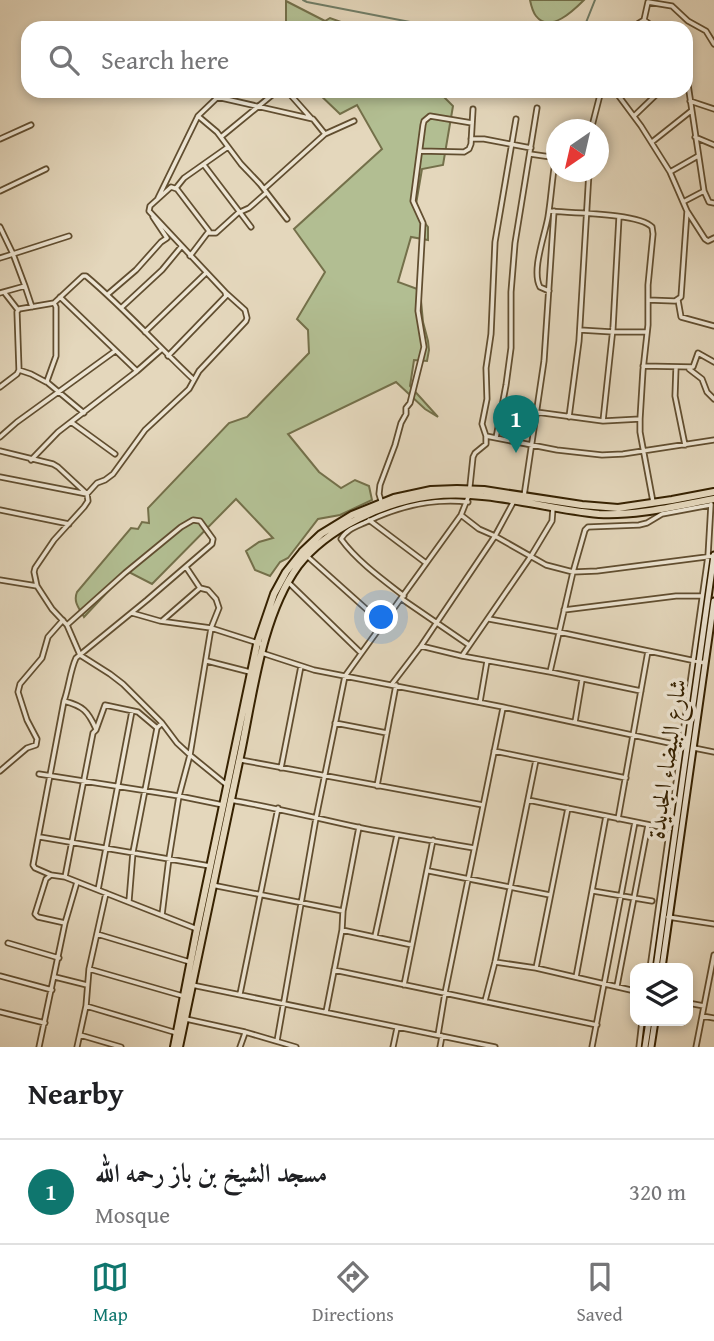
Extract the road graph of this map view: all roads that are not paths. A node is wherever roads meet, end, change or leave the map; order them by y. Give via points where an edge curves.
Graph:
1 (644, 20) edge
2 (688, 21) edge
3 (693, 24) edge
4 (714, 32) edge
5 (710, 36) junction
6 (714, 44) edge
7 (216, 98) edge
8 (221, 98) edge
9 (269, 98) edge
10 (293, 98) edge
11 (599, 98) edge
12 (620, 98) edge
13 (653, 98) edge
14 (690, 98) edge
15 (690, 101) junction
16 (258, 107) junction
17 (537, 108) dead end
18 (473, 109) dead end
19 (714, 109) edge
20 (691, 111) junction
21 (198, 116) junction
22 (634, 116) junction
23 (516, 119) dead end
24 (594, 119) edge
25 (313, 120) junction
26 (354, 121) dead end
27 (471, 123) junction
28 (31, 125) dead end
29 (325, 134) junction
30 (221, 137) junction
31 (695, 137) junction
32 (0, 139) edge
33 (471, 139) junction
34 (652, 142) junction
35 (512, 145) junction
36 (714, 145) edge
37 (228, 147) junction
38 (531, 148) junction
39 (420, 151) junction
40 (530, 154) junction
41 (698, 156) junction
42 (204, 165) junction
43 (46, 169) dead end
44 (670, 172) junction
45 (589, 182) edge
46 (176, 188) junction
47 (0, 191) edge
48 (265, 191) junction
49 (704, 191) junction
50 (157, 200) junction
51 (683, 202) junction
52 (714, 203) edge
53 (552, 211) junction
54 (687, 211) junction
55 (150, 213) junction
56 (238, 213) junction
57 (587, 214) junction
58 (620, 217) junction
59 (287, 219) dead end
60 (0, 227) edge
61 (251, 227) dead end
62 (209, 233) junction
63 (69, 236) dead end
64 (714, 238) edge
65 (181, 247) junction
66 (13, 254) junction
67 (190, 256) junction
68 (0, 258) edge
69 (206, 273) junction
70 (25, 286) junction
71 (549, 291) junction
72 (225, 292) junction
73 (2, 293) edge
74 (108, 294) junction
75 (60, 297) junction
76 (648, 300) junction
77 (678, 300) junction
78 (54, 303) junction
79 (32, 307) junction
80 (121, 308) junction
81 (18, 310) junction
82 (714, 326) edge
83 (580, 330) junction
84 (145, 332) junction
85 (613, 332) junction
86 (647, 332) junction
87 (162, 349) junction
88 (115, 351) junction
89 (168, 356) junction
90 (714, 362) edge
91 (643, 366) junction
92 (676, 367) junction
93 (688, 367) junction
94 (19, 370) junction
95 (137, 371) junction
96 (193, 379) junction
97 (48, 383) junction
98 (0, 387) edge
99 (60, 392) junction
100 (714, 399) edge
101 (536, 412) junction
102 (84, 413) junction
103 (569, 417) junction
104 (640, 419) junction
105 (603, 421) junction
106 (71, 422) junction
107 (486, 436) junction
108 (0, 437) edge
109 (496, 438) junction
110 (714, 440) edge
111 (531, 444) junction
112 (685, 445) junction
113 (0, 451) edge
114 (645, 451) junction
115 (115, 454) dead end
116 (31, 460) junction
117 (0, 477) edge
118 (714, 492) edge
119 (87, 494) junction
120 (469, 496) junction
121 (520, 498) junction
122 (713, 501) edge
123 (383, 505) junction
124 (554, 507) junction
125 (653, 507) junction
126 (0, 510) edge
127 (366, 515) junction
128 (461, 515) junction
129 (69, 524) junction
130 (495, 536) junction
131 (304, 554) junction
132 (531, 556) junction
133 (712, 556) edge
134 (426, 564) junction
135 (186, 567) junction
136 (573, 572) junction
137 (0, 580) edge
138 (288, 583) junction
139 (37, 586) junction
140 (200, 588) junction
141 (702, 596) junction
142 (403, 597) junction
143 (714, 601) edge
144 (564, 610) junction
145 (132, 612) junction
146 (713, 617) edge
147 (489, 619) junction
148 (63, 620) junction
149 (162, 621) junction
150 (436, 622) junction
151 (383, 624) junction
152 (67, 625) junction
153 (211, 628) junction
154 (559, 632) junction
155 (469, 645) junction
156 (421, 646) junction
157 (261, 647) junction
158 (648, 651) junction
159 (361, 653) junction
160 (80, 655) junction
161 (462, 656) junction
162 (207, 661) junction
163 (487, 661) junction
164 (699, 662) junction
165 (301, 666) junction
166 (250, 671) junction
167 (550, 672) junction
168 (345, 676) junction
169 (582, 680) junction
170 (394, 685) junction
171 (641, 691) junction
172 (64, 701) junction
173 (480, 702) junction
174 (503, 707) junction
175 (132, 711) junction
176 (575, 722) junction
177 (162, 723) junction
178 (335, 723) junction
179 (157, 728) junction
180 (96, 730) junction
181 (387, 733) junction
182 (633, 734) junction
183 (687, 746) junction
184 (494, 751) junction
185 (714, 752) edge
186 (190, 755) junction
187 (239, 760) junction
188 (536, 761) junction
189 (281, 768) junction
190 (0, 771) edge
191 (39, 774) dead end
192 (51, 776) junction
193 (325, 776) junction
194 (626, 778) junction
195 (82, 781) junction
196 (377, 786) junction
197 (118, 787) junction
198 (230, 788) junction
199 (145, 791) junction
200 (179, 796) junction
201 (528, 800) junction
202 (228, 804) junction
203 (483, 805) junction
204 (278, 808) junction
205 (568, 808) junction
206 (606, 816) junction
207 (316, 818) junction
208 (618, 818) junction
209 (635, 822) junction
210 (648, 825) junction
211 (359, 827) junction
212 (672, 830) junction
213 (397, 835) junction
214 (40, 836) junction
215 (433, 840) junction
216 (72, 842) junction
217 (107, 847) junction
218 (474, 848) junction
219 (133, 852) junction
220 (169, 858) junction
221 (210, 866) junction
222 (428, 871) junction
223 (51, 876) junction
224 (65, 877) junction
225 (469, 878) junction
226 (77, 882) junction
227 (210, 884) junction
228 (509, 887) junction
229 (98, 890) junction
230 (593, 891) junction
231 (106, 893) junction
232 (260, 893) junction
233 (550, 895) junction
234 (621, 895) junction
235 (635, 898) junction
236 (129, 901) junction
237 (652, 901) dead end
238 (302, 902) junction
239 (344, 911) junction
240 (162, 915) junction
241 (666, 917) junction
242 (65, 923) junction
243 (714, 923) edge
244 (197, 929) junction
245 (342, 930) junction
246 (97, 934) junction
247 (375, 936) junction
248 (8, 943) dead end
249 (412, 945) junction
250 (714, 955) edge
251 (59, 958) junction
252 (190, 962) junction
253 (495, 962) junction
254 (651, 963) edge
255 (657, 963) edge
256 (662, 963) edge
257 (89, 968) junction
258 (536, 968) junction
259 (334, 970) junction
260 (0, 976) edge
261 (55, 977) junction
262 (576, 977) junction
263 (605, 983) junction
264 (189, 984) junction
265 (87, 985) junction
266 (404, 985) junction
267 (617, 986) junction
268 (52, 990) junction
269 (630, 990) edge
270 (445, 993) junction
271 (240, 994) junction
272 (183, 996) junction
273 (485, 1001) junction
274 (283, 1003) junction
275 (693, 1004) edge
276 (86, 1006) junction
277 (704, 1006) junction
278 (0, 1012) edge
279 (326, 1012) junction
280 (702, 1016) junction
281 (714, 1018) edge
282 (185, 1019) junction
283 (45, 1023) junction
284 (597, 1025) junction
285 (641, 1026) edge
286 (648, 1026) edge
287 (654, 1026) edge
288 (397, 1028) junction
289 (245, 1032) junction
290 (177, 1033) junction
291 (80, 1035) junction
292 (440, 1036) junction
293 (277, 1041) junction
294 (477, 1045) edge
295 (39, 1047) edge
296 (77, 1047) edge
297 (121, 1047) edge
298 (174, 1047) edge
299 (179, 1047) edge
300 (240, 1047) edge
301 (296, 1047) edge
302 (393, 1047) edge
303 (440, 1047) edge
304 (495, 1047) edge
305 (592, 1047) edge
306 (639, 1047) edge
307 (645, 1047) edge
308 (652, 1047) edge
309 (696, 1047) edge

1 - 2 street via 648,2 672,6
3 - 5 street
4 - 5 street
5 - 6 street
7 - 21 street
8 - 16 street
9 - 16 street
10 - 25 street
11 - 24 street
12 - 22 street
13 - 22 street
14 - 15 street
15 - 19 street
15 - 20 street
16 - 25 street
16 - 30 street
17 - 38 street
18 - 27 street
20 - 31 street
20 - 34 street
21 - 30 street
21 - 50 street
22 - 34 street
23 - 35 street
25 - 29 street
26 - 29 street
27 - 33 street
27 - 39 street via 430,116 423,125
28 - 32 street
29 - 48 street
30 - 37 street
31 - 36 street
31 - 41 street
33 - 35 street
33 - 39 street via 464,152
34 - 44 street
35 - 38 street
35 - 107 street via 495,242 482,424
37 - 42 street
37 - 48 street
38 - 40 street
39 - 123 street via 413,201 423,223 418,311 424,347 380,485
40 - 53 street via 554,159
40 - 109 street via 514,243 511,348
41 - 44 street
41 - 49 street
42 - 46 street
42 - 56 street
43 - 47 street
44 - 51 street
45 - 57 street
46 - 50 street via 171,187
46 - 62 street
48 - 56 street
48 - 59 street
49 - 51 street
49 - 52 street
50 - 55 street
51 - 54 street
53 - 57 street
53 - 71 street
53 - 71 street via 537,279 540,287
54 - 64 street via 705,239
54 - 77 street
55 - 65 street
55 - 74 street via 167,238
56 - 61 street
56 - 62 street via 216,233
57 - 58 street
57 - 83 street
58 - 76 street via 652,227
58 - 85 street
60 - 66 street
62 - 67 street
63 - 66 street
65 - 67 street
65 - 80 street
66 - 68 street
66 - 70 street
67 - 69 street
69 - 72 street
69 - 84 street
70 - 73 street
70 - 79 street
71 - 101 street
72 - 89 street via 222,301
72 - 96 street via 245,310 247,318
73 - 81 street
74 - 75 street via 83,276
74 - 80 street
75 - 78 street
75 - 88 street
76 - 77 street
76 - 86 street
77 - 82 street via 681,317
78 - 79 street
78 - 97 street via 57,343
79 - 81 street
80 - 84 street
81 - 94 street
83 - 85 street
83 - 103 street
84 - 87 street
85 - 86 street
85 - 105 street
86 - 91 street
87 - 89 street
87 - 95 street
88 - 95 street
88 - 99 street
89 - 96 street
90 - 93 street via 698,353 693,368
91 - 92 street
91 - 104 street
92 - 93 street
92 - 112 street
93 - 100 street
94 - 97 street
94 - 98 street
95 - 102 street
96 - 119 street via 145,430 113,474
97 - 99 street
99 - 102 street
99 - 108 street
101 - 103 street
101 - 111 street
102 - 106 street
103 - 105 street
104 - 105 street
104 - 114 street
106 - 115 street
106 - 116 street
107 - 109 street
107 - 120 street via 486,444 473,457
109 - 111 street
110 - 112 street
111 - 114 street via 602,454
111 - 121 street
112 - 114 street
113 - 116 street
114 - 125 street
116 - 119 street via 58,467
117 - 119 street
118 - 125 main road
119 - 129 street via 88,501
120 - 121 main road
120 - 123 main road
120 - 127 street
120 - 128 street
121 - 124 main road
121 - 125 main road via 600,507
121 - 130 street
122 - 125 main road
122 - 133 street
122 - 136 street via 639,525 588,527
123 - 127 main road
124 - 125 main road via 601,514
124 - 132 street via 552,521
126 - 129 street
127 - 131 main road via 333,529
127 - 134 street
127 - 142 street via 341,539
128 - 130 street
128 - 134 street
129 - 139 street via 35,568
130 - 132 street
130 - 150 street
131 - 138 main road
131 - 151 street
131 - 157 main road via 286,572 274,594
132 - 136 street
132 - 147 street
133 - 136 street
133 - 141 street
133 - 164 street, شارع البيضاء الجديدة
134 - 142 street
135 - 140 street
135 - 145 street
135 - 152 street via 214,541 197,519 181,527
136 - 144 street
137 - 139 street
138 - 157 main road
138 - 159 street
139 - 148 street
140 - 149 street
140 - 153 street via 208,590 219,608
141 - 144 street
141 - 164 street
142 - 150 street
142 - 151 street
143 - 146 street, شارع البيضاء الجديدة
144 - 154 street
145 - 149 street
145 - 160 street
146 - 164 street, شارع البيضاء الجديدة
147 - 154 street
147 - 155 street
148 - 152 street
148 - 190 street via 48,637 42,658 18,692 36,745
149 - 153 street
150 - 155 street
150 - 156 street
151 - 159 street
152 - 160 street
153 - 157 street
153 - 162 street
154 - 158 street
154 - 167 street
155 - 161 street
156 - 161 street
156 - 170 street
157 - 165 street
157 - 166 main road
157 - 187 main road
158 - 164 street
158 - 171 street
159 - 168 street
160 - 172 street
160 - 177 street via 117,679
161 - 163 street
162 - 166 street
162 - 186 street
163 - 167 street
163 - 173 street
164 - 183 street, شارع البيضاء الجديدة
164 - 183 street
165 - 168 street
165 - 189 street
166 - 198 main road
167 - 169 street
168 - 170 street
168 - 178 street
169 - 171 street
169 - 176 street
170 - 173 street
170 - 181 street
171 - 182 street
172 - 180 street via 80,705
172 - 192 street
173 - 174 street
174 - 176 street
174 - 184 street
175 - 179 street
175 - 180 street via 105,705
175 - 197 street
176 - 182 street
177 - 179 street
177 - 186 street
178 - 181 street
178 - 193 street
179 - 199 street
180 - 195 street
181 - 196 street
182 - 183 street
182 - 194 street
183 - 185 street
183 - 212 street, شارع البيضاء الجديدة
183 - 241 street, شارع البيضاء الجديدة
184 - 188 street
184 - 203 street
186 - 198 street
186 - 200 street
187 - 189 street
187 - 198 main road
188 - 194 street
188 - 201 street
189 - 193 street
191 - 192 street
192 - 195 street
192 - 214 street
193 - 196 street
193 - 207 street
194 - 208 street
195 - 197 street
195 - 216 street
196 - 203 street
197 - 199 street
197 - 217 street
198 - 202 main road
199 - 200 street
199 - 219 street
200 - 202 street
200 - 220 street
201 - 205 street
201 - 228 street
202 - 204 street
202 - 221 main road
202 - 227 main road
203 - 218 street
204 - 207 street
204 - 232 street
205 - 206 street
205 - 233 street
206 - 208 street
206 - 230 street
207 - 211 street
207 - 238 street
208 - 209 street
209 - 210 street
209 - 234 street
210 - 212 street
210 - 235 street
211 - 213 street
211 - 239 street
212 - 241 street, شارع البيضاء الجديدة
212 - 254 street
213 - 215 street
213 - 247 street
214 - 216 street
214 - 223 street via 34,866
215 - 218 street
215 - 222 street
216 - 217 street
216 - 224 street
217 - 219 street
217 - 229 street
218 - 225 street
219 - 220 street
219 - 236 street
220 - 221 street
220 - 240 street
221 - 227 main road
222 - 225 street
222 - 249 street
223 - 224 street
223 - 242 street via 35,914
224 - 226 street
225 - 228 street
225 - 270 street
226 - 229 street
226 - 242 street
227 - 232 street
227 - 244 main road
227 - 264 main road
228 - 233 street
228 - 253 street
229 - 231 street
230 - 234 street
230 - 262 street
231 - 236 street
231 - 246 street
232 - 238 street
232 - 271 street
233 - 258 street
234 - 235 street
234 - 263 street
235 - 237 street
235 - 267 street
236 - 240 street
238 - 239 street
238 - 274 street
239 - 245 street
240 - 244 street
241 - 243 street
241 - 255 street, شارع البيضاء الجديدة
241 - 256 street, شارع البيضاء الجديدة
242 - 251 street
244 - 252 main road
245 - 247 street
245 - 259 street
246 - 252 street
246 - 257 street
247 - 249 street
248 - 251 street
249 - 266 street
250 - 277 street
251 - 261 street
252 - 264 main road
253 - 258 street
253 - 273 street
257 - 265 street
257 - 272 street
258 - 262 street
259 - 266 street
259 - 279 street
260 - 268 street
261 - 265 street
261 - 268 street
262 - 263 street
263 - 267 street
263 - 284 street
264 - 271 street
264 - 272 main road
264 - 282 main road
265 - 276 street
266 - 270 street
267 - 269 street
268 - 283 street
270 - 273 street
270 - 292 street
271 - 274 street
272 - 290 main road
273 - 284 street
274 - 279 street
274 - 293 street
275 - 277 street
276 - 290 street
276 - 291 street
277 - 280 street
278 - 283 street
279 - 288 street
280 - 281 street
280 - 309 street
282 - 289 street
282 - 299 main road
283 - 295 street
284 - 305 street
285 - 306 street
286 - 307 street
287 - 308 street
288 - 292 street
288 - 302 street
289 - 293 street
289 - 300 street
290 - 298 main road
291 - 296 street
291 - 297 street
292 - 294 street
292 - 303 street
293 - 301 street
294 - 304 street

